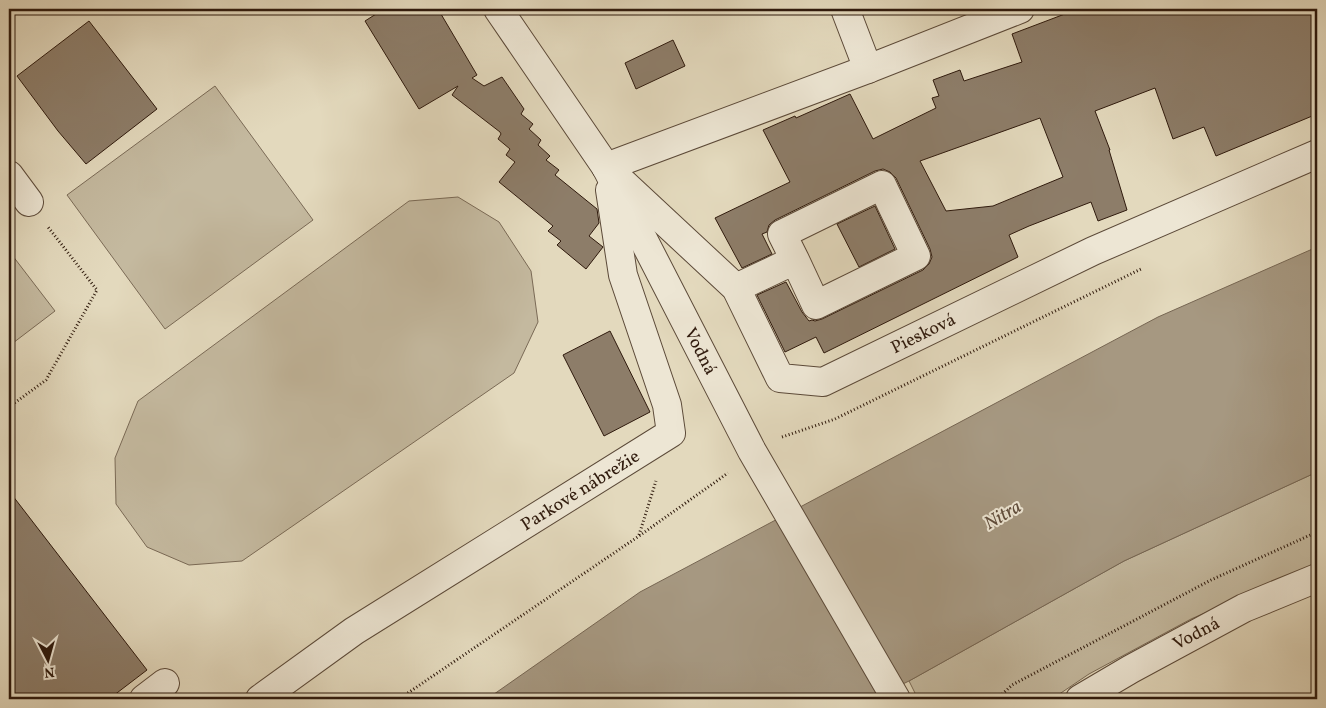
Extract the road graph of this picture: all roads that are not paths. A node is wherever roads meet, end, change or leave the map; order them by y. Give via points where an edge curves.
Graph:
1 (498, 9) edge
2 (845, 9) edge
3 (1020, 9) edge
4 (868, 69) junction
5 (1317, 154) edge
6 (606, 166) junction
7 (9, 175) edge
8 (30, 202) road end
9 (795, 260) junction
10 (736, 288) junction
11 (1317, 578) edge
12 (165, 683) dead end
13 (144, 699) edge
14 (260, 699) edge
15 (896, 699) edge
16 (1080, 699) edge

1 - 6 street, Vodná
2 - 4 street
3 - 4 street
4 - 6 street
5 - 10 street, Piesková via 1093,251 823,382 780,378
6 - 10 street, Piesková
6 - 14 street, Parkové nábrežie via 623,275 667,405 671,433 354,631
6 - 15 street, Vodná via 752,451
7 - 8 street
9 - 9 street via 782,234 882,186 916,256 816,305
9 - 10 street
11 - 16 street, Vodná via 1244,608
12 - 13 street

